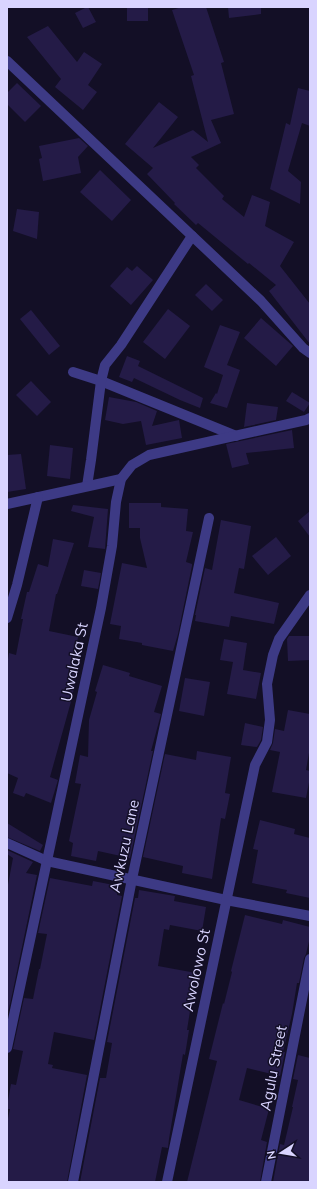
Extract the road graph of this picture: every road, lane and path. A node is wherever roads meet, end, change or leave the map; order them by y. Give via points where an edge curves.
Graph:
1 (7, 61) edge
2 (192, 236) junction
3 (310, 353) edge
4 (73, 372) dead end
5 (101, 381) junction
6 (310, 418) edge
7 (236, 436) junction
8 (121, 479) junction
9 (86, 486) junction
10 (38, 497) junction
11 (7, 504) edge
12 (208, 518) dead end
13 (310, 595) edge
14 (7, 618) edge
15 (7, 843) edge
16 (47, 861) junction
17 (132, 879) junction
18 (226, 900) junction
19 (310, 916) edge
20 (310, 959) edge
21 (7, 1048) edge
22 (73, 1182) edge
23 (167, 1182) edge
24 (266, 1182) edge

1 - 2 street
2 - 3 street via 261,301
2 - 5 street via 121,345 105,365
4 - 5 street
5 - 7 street
5 - 9 street
6 - 7 street, Uwalaka St
7 - 8 street, Uwalaka St via 149,454 132,465
8 - 9 street
8 - 16 street, Uwalaka St via 101,608
9 - 10 street
10 - 11 street
10 - 14 street
12 - 17 street, Awkuzu Lane
13 - 18 street, Awolowo St via 279,638 273,655 267,684 270,720 267,742 255,765
15 - 16 street
16 - 17 street
16 - 21 street, Uwalaka St
17 - 18 street
17 - 22 street, Awkuzu Lane
18 - 19 street
18 - 23 street, Awolowo St
20 - 24 street, Agulu Street

